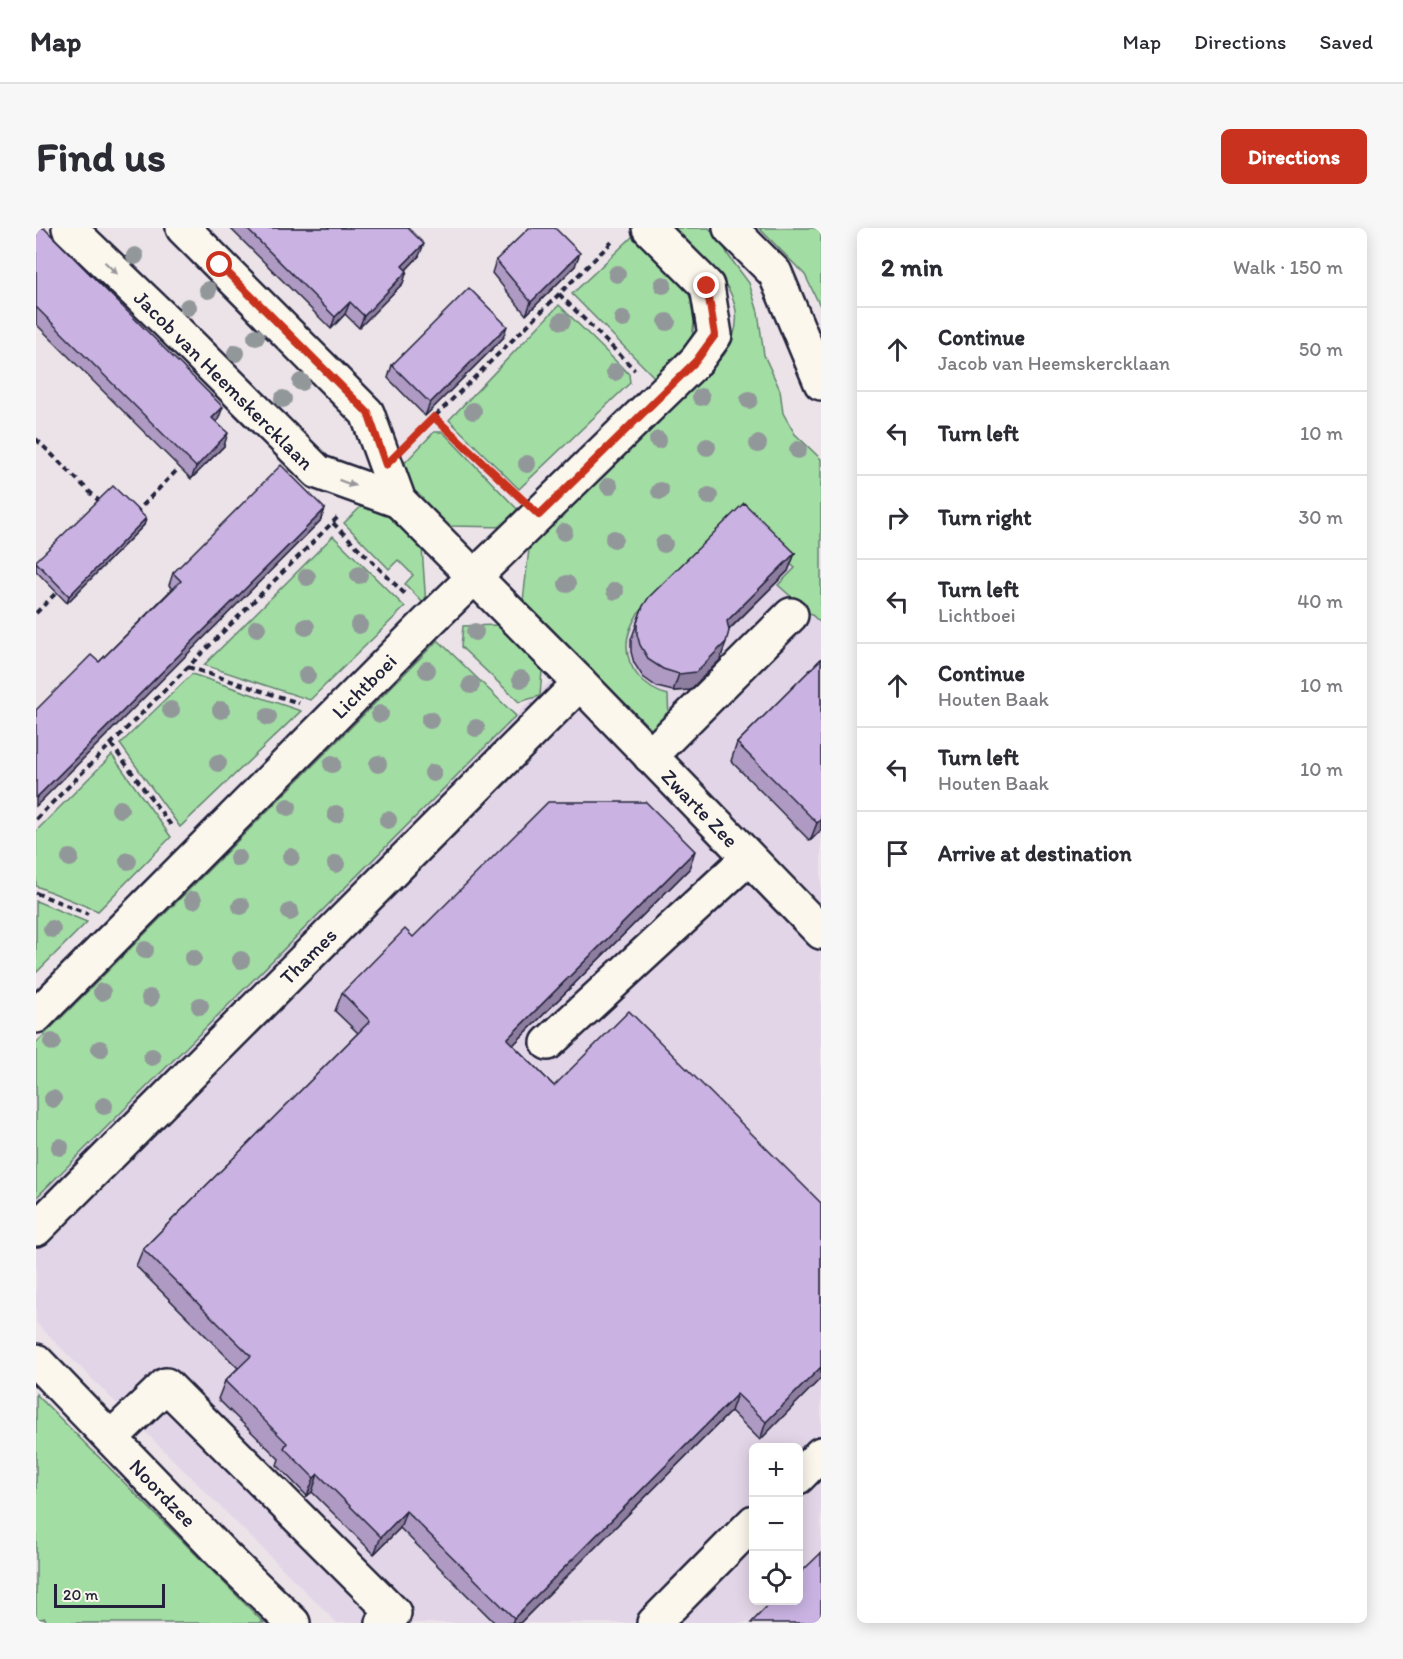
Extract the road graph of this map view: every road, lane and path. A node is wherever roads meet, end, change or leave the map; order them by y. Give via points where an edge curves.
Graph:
1 (69, 228) edge
2 (183, 228) edge
3 (730, 228) edge
4 (633, 232) edge
5 (560, 294) junction
6 (821, 383) edge
7 (661, 396) junction
8 (434, 417) junction
9 (36, 438) edge
10 (188, 459) edge
11 (386, 465) junction
12 (364, 489) junction
13 (399, 501) junction
14 (107, 509) edge
15 (539, 515) junction
16 (131, 517) edge
17 (333, 523) junction
18 (473, 577) junction
19 (68, 581) edge
20 (36, 613) edge
21 (790, 615) dead end
22 (431, 619) junction
23 (188, 667) junction
24 (580, 683) junction
25 (336, 715) junction
26 (111, 744) junction
27 (650, 756) junction
28 (36, 819) edge
29 (193, 856) junction
30 (748, 858) junction
31 (36, 893) edge
32 (815, 915) edge
33 (124, 928) junction
34 (36, 1016) edge
35 (548, 1043) dead end
36 (36, 1229) edge
37 (36, 1361) edge
38 (111, 1438) junction
39 (821, 1454) edge
40 (803, 1472) edge
41 (749, 1526) edge
42 (293, 1623) edge
43 (383, 1623) edge
44 (654, 1623) edge

1 -> 12 street, Jacob van Heemskercklaan via 318,472
2 - 11 street, Jacob van Heemskercklaan via 368,413
3 - 6 street via 775,273
4 - 5 path
4 - 7 street, Lichtboei via 707,286 715,335 696,361
5 - 7 path
5 - 8 path
7 - 15 street, Lichtboei
8 - 11 path
8 - 15 path
9 - 14 path
10 - 16 path
11 - 13 street, Jacob van Heemskercklaan
12 - 13 street, Jacob van Heemskercklaan
12 - 17 path
13 - 18 street, Jacob van Heemskercklaan
15 - 18 street, Lichtboei
17 - 22 path
17 - 23 path
18 - 22 street, Lichtboei
18 - 24 street, Jacob van Heemskercklaan
19 - 20 path
21 - 27 street
22 - 25 street, Lichtboei
23 - 25 path
23 - 26 path
24 - 27 street, Zwarte Zee
24 - 36 street, Thames
25 - 29 street, Lichtboei
26 - 28 path
26 - 29 path
27 - 30 street, Zwarte Zee
29 - 33 street, Lichtboei
30 - 32 street, Zwarte Zee
30 - 35 street
31 - 33 path
33 - 34 street, Lichtboei
37 - 38 street, Noordzee
38 - 42 street, Noordzee
38 - 43 street via 166,1385 394,1612
39 - 40 street
41 - 44 street

